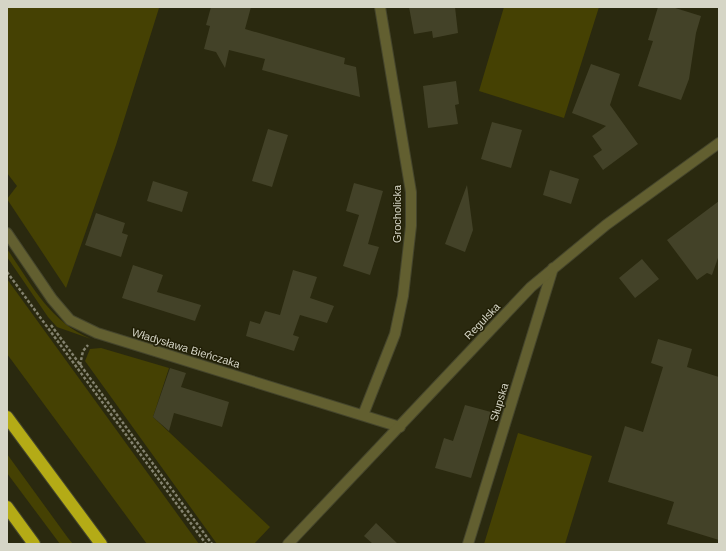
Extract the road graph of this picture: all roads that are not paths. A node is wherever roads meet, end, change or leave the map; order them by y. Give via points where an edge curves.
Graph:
1 (380, 7) edge
2 (719, 143) edge
3 (7, 233) edge
4 (553, 268) junction
5 (362, 415) junction
6 (7, 417) edge
7 (400, 427) junction
8 (7, 507) edge
9 (34, 544) edge
10 (101, 544) edge
11 (288, 544) edge
12 (468, 544) edge

1 - 5 street, Grocholicka via 411,192 411,226 403,296 395,334
2 - 4 street, Regulska via 606,225
3 - 5 street, Władysława Bieńczaka via 52,299 70,320 97,333
4 - 7 street, Regulska via 531,287
4 - 12 street, Słupska
5 - 7 street, Władysława Bieńczaka
6 - 10 highway
7 - 11 street, Regulska
8 - 9 highway

